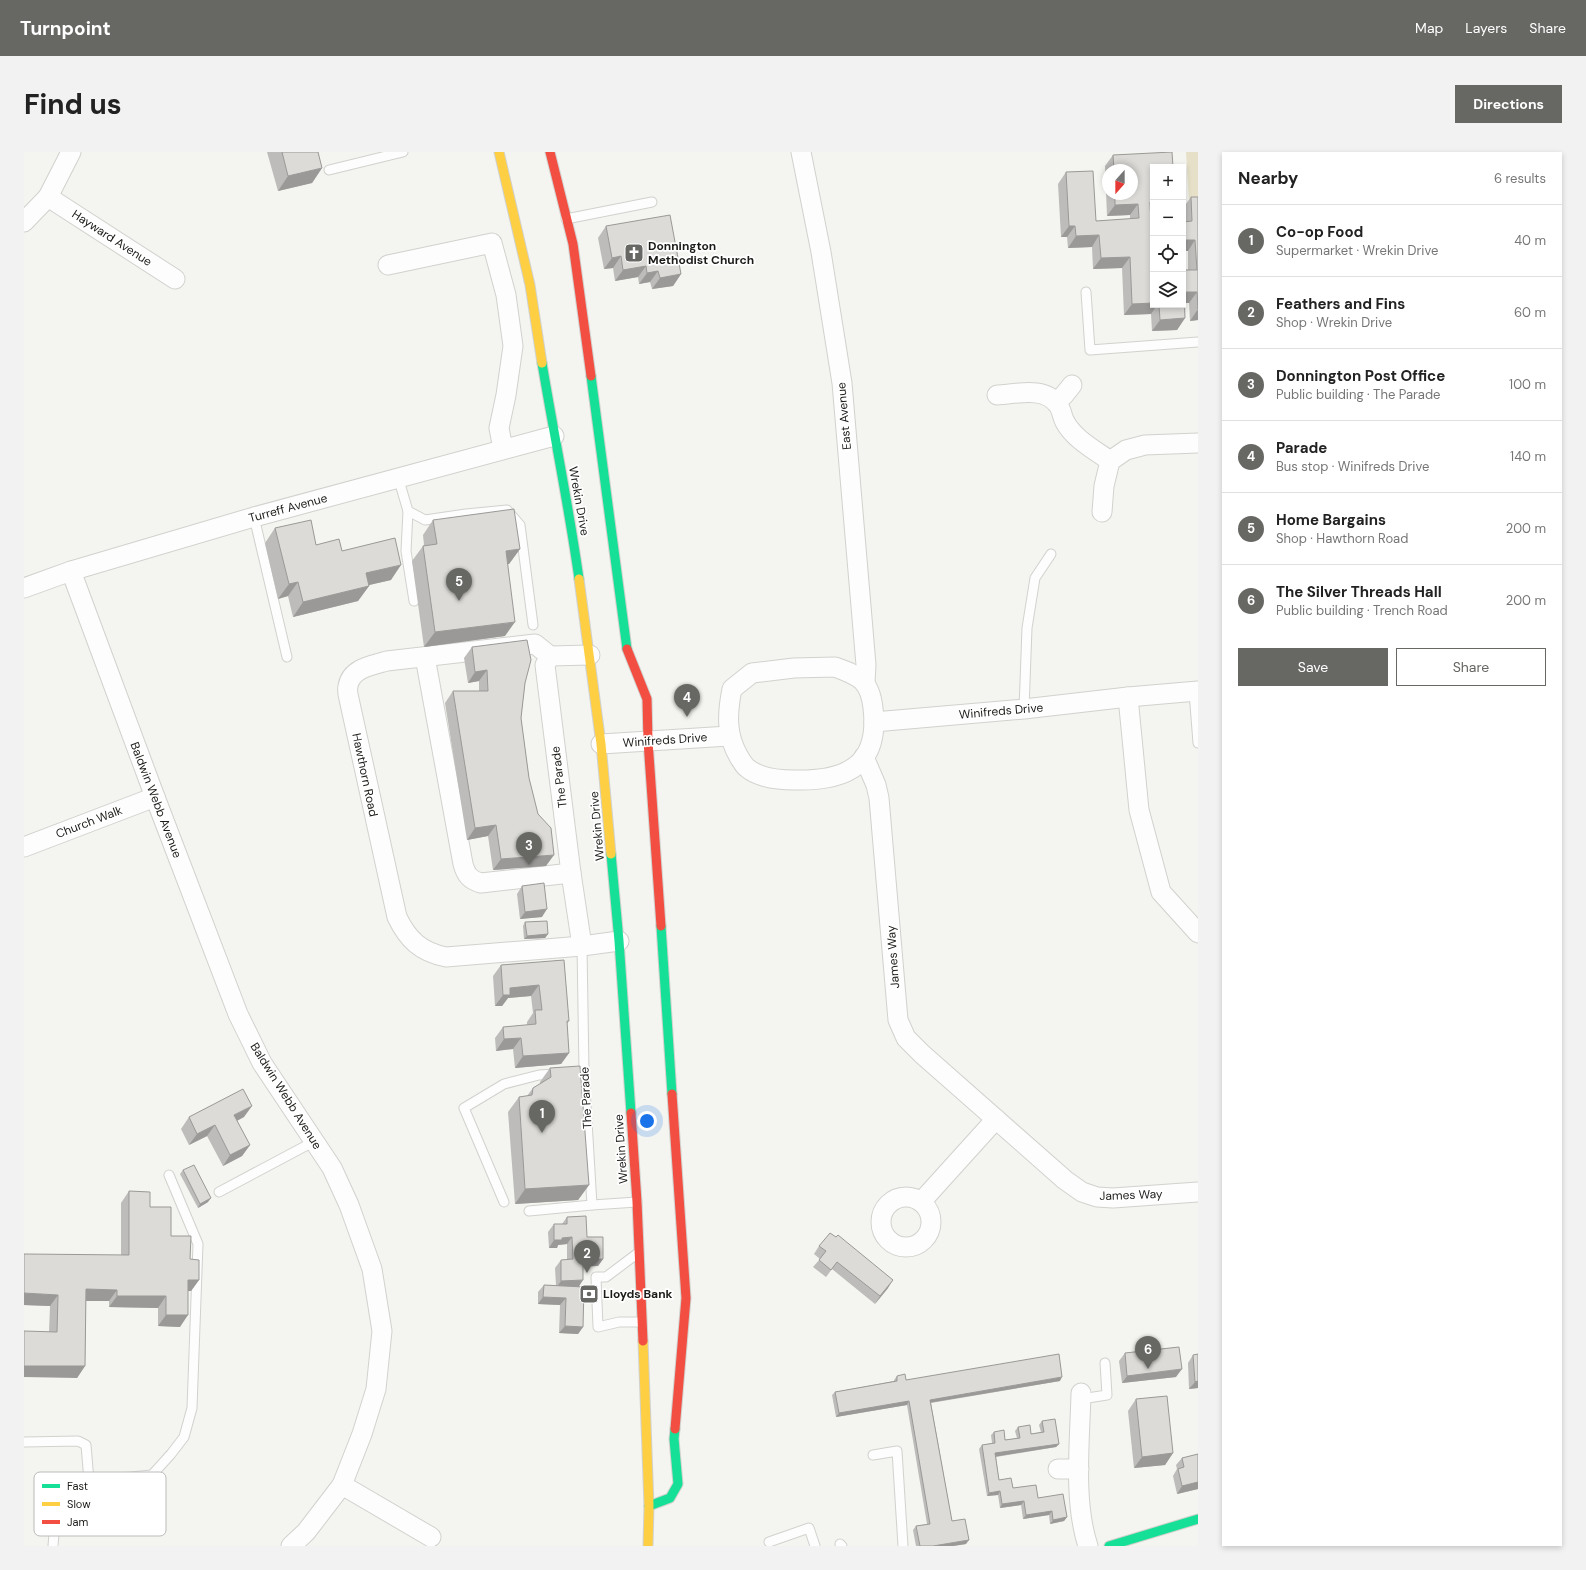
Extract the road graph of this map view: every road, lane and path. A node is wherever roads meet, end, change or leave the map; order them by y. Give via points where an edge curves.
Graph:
1 (71, 152) edge
2 (403, 152) edge
3 (499, 152) edge
4 (550, 152) edge
5 (801, 152) edge
6 (329, 170) dead end
7 (48, 197) junction
8 (652, 202) dead end
9 (566, 219) junction
10 (24, 222) edge
11 (388, 265) dead end
12 (175, 279) dead end
13 (1086, 292) dead end
14 (1198, 342) edge
15 (1072, 385) dead end
16 (997, 395) dead end
17 (1056, 402) junction
18 (554, 436) junction
19 (1198, 443) edge
20 (503, 449) junction
21 (1110, 461) junction
22 (398, 477) junction
23 (408, 511) junction
24 (1102, 512) dead end
25 (254, 517) junction
26 (1051, 554) dead end
27 (71, 571) junction
28 (24, 588) edge
29 (414, 601) dead end
30 (533, 625) dead end
31 (590, 655) junction
32 (425, 656) junction
33 (550, 656) junction
34 (287, 657) dead end
35 (865, 682) junction
36 (1196, 692) edge
37 (1128, 697) junction
38 (1024, 709) junction
39 (874, 722) junction
40 (729, 736) junction
41 (648, 741) junction
42 (1198, 743) edge
43 (601, 744) junction
44 (864, 757) junction
45 (155, 797) junction
46 (24, 847) edge
47 (571, 873) junction
48 (1198, 933) edge
49 (619, 941) junction
50 (582, 946) junction
51 (576, 1072) junction
52 (996, 1119) junction
53 (313, 1142) junction
54 (169, 1175) dead end
55 (219, 1192) dead end
56 (1198, 1192) edge
57 (504, 1202) dead end
58 (637, 1202) junction
59 (922, 1202) dead end
60 (592, 1205) junction
61 (529, 1211) dead end
62 (639, 1252) junction
63 (640, 1322) junction
64 (1105, 1363) dead end
65 (1081, 1396) joint
66 (24, 1442) edge
67 (873, 1455) dead end
68 (1058, 1469) dead end
69 (1079, 1469) junction
70 (88, 1472) edge
71 (155, 1472) edge
72 (342, 1485) junction
73 (649, 1506) junction
74 (1198, 1519) edge
75 (54, 1536) edge
76 (431, 1537) dead end
77 (769, 1542) dead end
78 (53, 1546) edge
79 (291, 1546) edge
80 (648, 1546) edge
81 (815, 1546) edge
82 (903, 1546) edge
83 (1088, 1546) edge
84 (1109, 1546) edge

1 - 7 street
2 - 6 lane
3 - 18 street, Wrekin Drive via 530,285
4 - 9 street
5 - 35 street, East Avenue via 821,252 842,384 866,665
7 - 10 street
7 - 12 street, Hayward Avenue
8 - 9 lane
9 - 41 street via 573,244 627,651 647,699
11 - 20 street via 492,243 506,295 513,346 499,428
13 - 14 lane via 1090,350
15 - 17 street
16 - 17 street via 1039,393 1053,398
17 - 21 street via 1065,423 1078,437
18 - 20 street, Turreff Avenue
18 - 31 street, Wrekin Drive via 572,529
19 - 21 street via 1145,445 1126,450
20 - 22 street, Turreff Avenue
21 - 24 street via 1104,486
22 - 23 lane
22 - 25 street, Turreff Avenue
23 - 29 lane via 406,550
23 - 30 lane via 425,520 507,510 520,525
25 - 27 street, Turreff Avenue
25 - 34 lane
26 - 38 lane via 1035,578 1027,628
27 - 28 street, Turreff Avenue
27 - 45 street, Baldwin Webb Avenue
31 - 33 street
31 - 43 street, Wrekin Drive
32 - 33 street, Hawthorn Road via 535,644
32 - 47 street via 466,874 473,881 481,883
32 - 50 street, Hawthorn Road via 387,661 365,668 353,675 348,686 395,910 404,933 420,947 433,954 446,956
33 - 47 street, The Parade via 545,665
35 - 39 street via 871,694
35 - 40 street via 835,667 752,673 732,689
36 - 37 street, Winifreds Drive
36 - 42 lane
37 - 38 street, Winifreds Drive
37 - 48 street via 1139,810 1161,892
38 - 39 street, Winifreds Drive
39 - 44 street via 874,735
40 - 41 street, Winifreds Drive
40 - 44 street via 745,766 758,775 785,780 830,779 855,767
41 - 43 street, Winifreds Drive
41 - 73 street via 686,1298 674,1438 678,1484 670,1498
43 - 49 street, Wrekin Drive
44 - 52 street, James Way via 879,798 898,1020 906,1038
45 - 46 street, Church Walk
45 - 53 street, Baldwin Webb Avenue via 238,1014 262,1063
47 - 50 street, The Parade
49 - 50 street
49 - 58 street, Wrekin Drive
50 - 51 lane, The Parade
51 - 57 lane via 539,1075 504,1084 464,1108
51 - 60 lane, The Parade
52 - 56 street, James Way via 1082,1192 1097,1197 1113,1198
52 - 59 street
53 - 55 lane
53 - 72 street, Baldwin Webb Avenue via 332,1168 349,1205 372,1269 382,1331 376,1389
54 - 71 lane via 198,1244 192,1408 184,1437
58 - 60 lane
58 - 62 street, Wrekin Drive
60 - 61 lane
62 - 63 street, Wrekin Drive
62 - 63 lane via 606,1277 596,1278 598,1327 619,1322
63 - 73 street, Wrekin Drive
64 - 65 lane via 1107,1395
65 - 69 street
66 - 70 lane via 78,1442 86,1445
67 - 82 lane via 897,1451
68 - 69 street
69 - 83 street via 1083,1530
72 - 76 street
72 - 79 street, Baldwin Webb Avenue via 306,1532
73 - 80 street, Wrekin Drive
74 - 84 street
75 - 78 lane
77 - 81 lane via 809,1528

